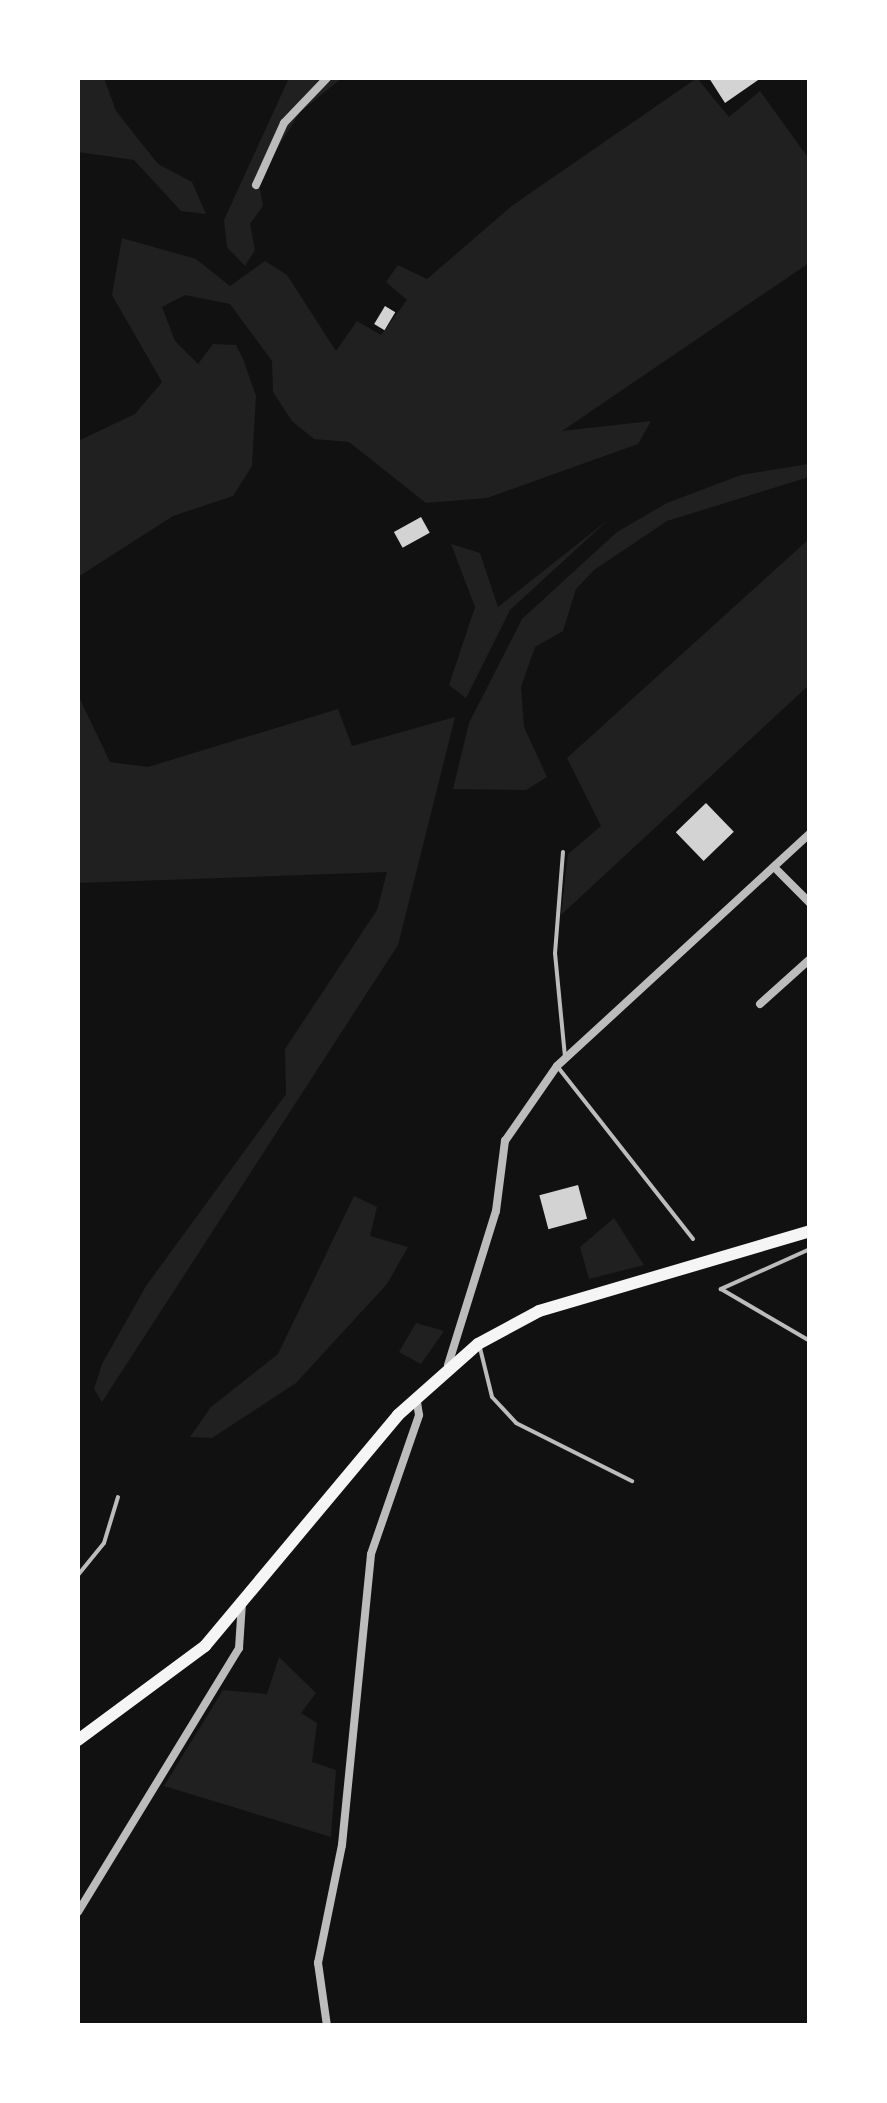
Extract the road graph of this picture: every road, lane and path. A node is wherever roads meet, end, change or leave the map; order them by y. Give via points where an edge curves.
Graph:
1 (327, 78) edge
2 (256, 185) dead end
3 (810, 833) edge
4 (563, 852) dead end
5 (778, 871) junction
6 (810, 903) edge
7 (810, 959) edge
8 (760, 1004) dead end
9 (566, 1057) junction
10 (557, 1066) junction
11 (810, 1231) edge
12 (693, 1239) dead end
13 (810, 1248) edge
14 (810, 1341) edge
15 (478, 1344) junction
16 (448, 1365) junction
17 (416, 1397) junction
18 (632, 1481) dead end
19 (118, 1497) dead end
20 (78, 1575) edge
21 (242, 1603) junction
22 (78, 1740) edge
23 (78, 1912) edge
24 (327, 2026) edge

1 - 2 street via 284,123
3 - 5 street
4 - 9 lane via 555,953
5 - 6 street
5 - 9 street
7 - 8 street
9 - 10 street
10 - 12 lane
10 - 16 street via 505,1141 496,1211
11 - 15 main road via 539,1311
13 - 14 lane via 720,1289
15 - 16 main road
15 - 18 lane via 492,1397 516,1423
16 - 17 main road
17 - 21 main road
17 - 24 street via 419,1415 371,1554 342,1845 318,1964
19 - 20 lane via 104,1543
21 - 22 main road via 178,1671
21 - 23 street via 238,1648

